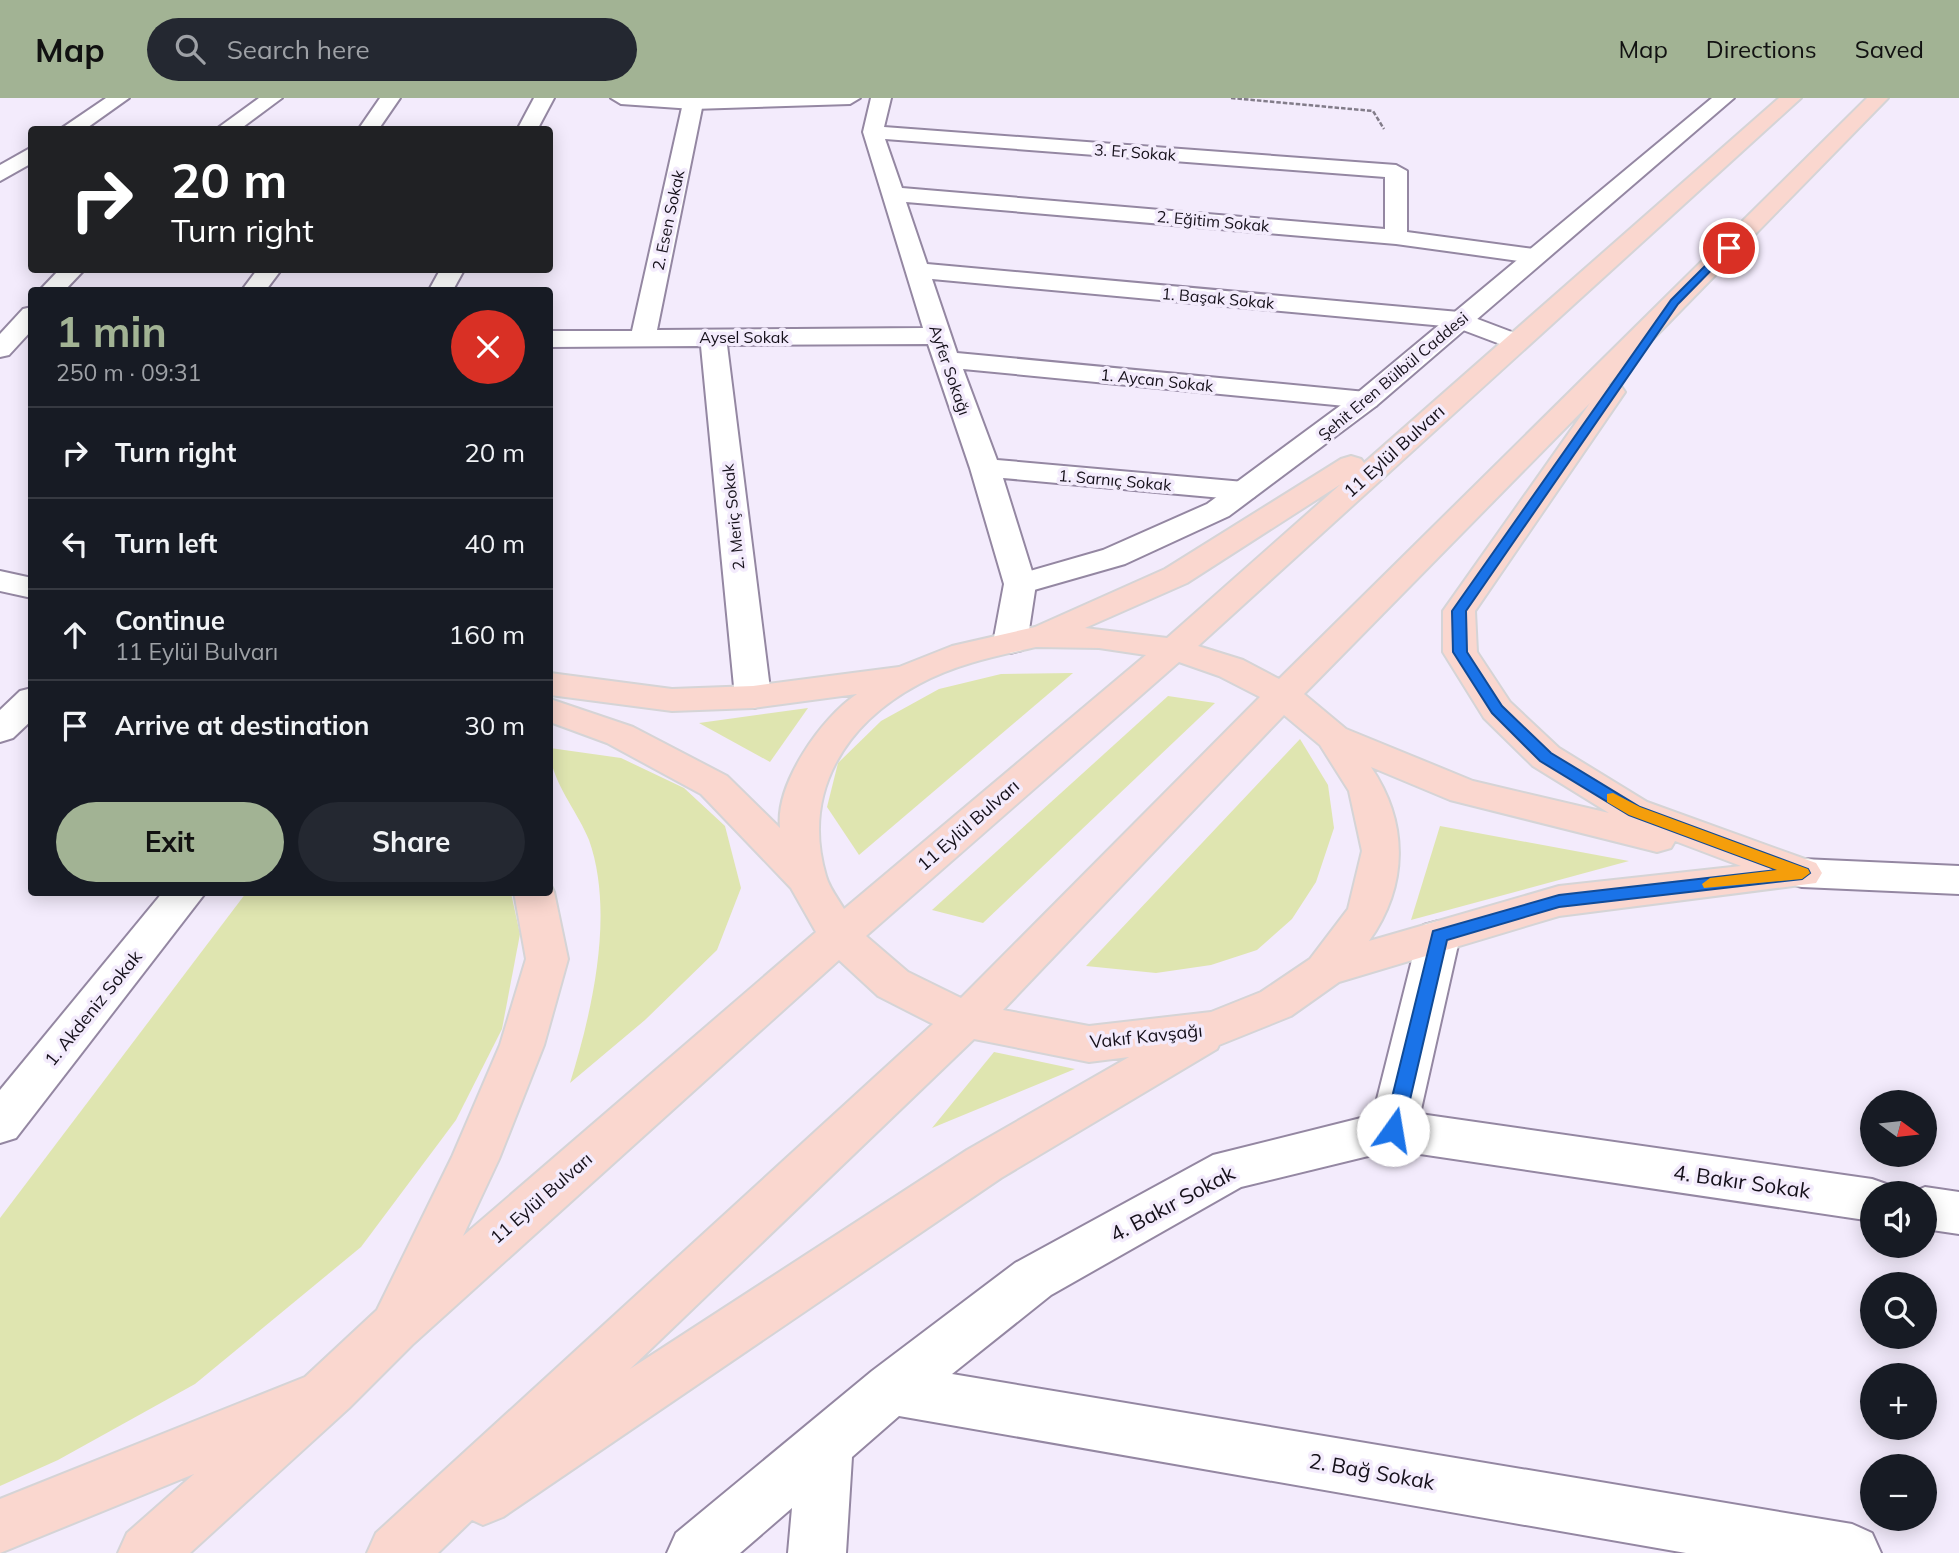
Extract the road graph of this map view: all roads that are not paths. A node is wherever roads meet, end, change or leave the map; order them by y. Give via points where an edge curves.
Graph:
1 (119, 98) edge
2 (272, 98) edge
3 (390, 98) edge
4 (544, 98) edge
5 (621, 98) edge
6 (630, 98) edge
7 (850, 98) edge
8 (881, 98) edge
9 (1724, 98) edge
10 (1791, 98) edge
11 (1878, 98) edge
12 (692, 103) junction
13 (75, 126) edge
14 (231, 126) edge
15 (371, 126) edge
16 (529, 126) edge
17 (873, 132) junction
18 (28, 156) edge
19 (0, 175) edge
20 (892, 194) junction
21 (1396, 237) junction
22 (1534, 256) junction
23 (916, 270) junction
24 (69, 273) edge
25 (55, 287) edge
26 (1674, 302) junction
27 (28, 318) edge
28 (1459, 320) junction
29 (643, 337) junction
30 (713, 337) junction
31 (553, 339) edge
32 (1516, 342) junction
33 (942, 348) junction
34 (0, 349) edge
35 (1366, 400) junction
36 (1441, 408) junction
37 (985, 468) junction
38 (1244, 491) junction
39 (0, 581) edge
40 (1020, 584) junction
41 (28, 587) edge
42 (1023, 640) junction
43 (1174, 649) junction
44 (907, 676) junction
45 (553, 684) edge
46 (1283, 695) junction
47 (753, 697) junction
48 (28, 703) edge
49 (553, 711) edge
50 (0, 730) edge
51 (1333, 737) junction
52 (1802, 873) junction
53 (806, 878) junction
54 (1959, 880) edge
55 (183, 896) edge
56 (535, 896) edge
57 (839, 936) junction
58 (1439, 936) junction
59 (1325, 970) junction
60 (966, 1020) junction
61 (1215, 1029) junction
62 (0, 1124) edge
63 (1393, 1130) junction
64 (1860, 1198) edge
65 (1937, 1210) edge
66 (1959, 1213) edge
67 (394, 1328) junction
68 (891, 1389) junction
69 (330, 1390) junction
70 (825, 1447) junction
71 (0, 1527) edge
72 (147, 1553) edge
73 (398, 1553) edge
74 (696, 1553) edge
75 (817, 1553) edge
76 (1852, 1553) edge

1 - 13 street
2 - 14 street
3 - 15 street
4 - 16 street
5 - 6 street
6 - 12 street
7 - 12 street
8 - 17 street
9 - 22 street, Şehit Eren Bülbül Caddesi
10 - 32 main road, 11 Eylül Bulvarı
11 - 26 main road
12 - 29 street, 2. Esen Sokak
17 - 20 street, Ayfer Sokağı
17 - 21 street, 3. Er Sokak via 1396,171
18 - 19 street
20 - 21 street, 2. Eğitim Sokak
20 - 23 street, Ayfer Sokağı
21 - 22 street, 2. Eğitim Sokak
22 - 28 street, Şehit Eren Bülbül Caddesi
23 - 28 street, 1. Başak Sokak
23 - 33 street, Ayfer Sokağı
24 - 25 street
26 - 46 main road
26 - 52 main road via 1459,611 1460,652 1497,710 1546,757 1634,811
27 - 34 street
28 - 32 street, 1. Başak Sokak
28 - 35 street, Şehit Eren Bülbül Caddesi
29 - 30 street, Aysel Sokak
29 - 31 street, Aysel Sokak
30 - 33 street, Aysel Sokak
30 - 47 street, 2. Meriç Sokak
32 - 36 main road, 11 Eylül Bulvarı
33 - 35 street, 1. Aycan Sokak
33 - 37 street, Ayfer Sokağı
35 - 38 street, Şehit Eren Bülbül Caddesi
36 - 42 main road via 1176,576
36 - 43 main road, 11 Eylül Bulvarı
37 - 38 street, 1. Sarnıç Sokak
37 - 40 street, Ayfer Sokağı
38 - 40 street, Şehit Eren Bülbül Caddesi via 1218,510 1114,557
39 - 41 street
40 - 42 street, Ayfer Sokağı
42 - 43 main road, Vakıf Kavşağı via 1099,638
42 - 44 main road, Vakıf Kavşağı via 964,653
43 - 46 main road, Vakıf Kavşağı via 1231,668
43 - 57 main road, 11 Eylül Bulvarı
44 - 47 main road
44 - 53 main road, Vakıf Kavşağı via 853,713 816,761 798,817
45 - 47 main road via 672,700
46 - 51 main road, Vakıf Kavşağı
46 - 60 main road
48 - 50 street
49 - 53 main road via 620,735 714,785
51 - 52 main road via 1463,791
51 - 59 main road, Vakıf Kavşağı via 1368,791 1382,851 1367,913
52 - 54 street
52 - 58 main road via 1559,901
53 - 57 main road, Vakıf Kavşağı
55 - 62 street, 1. Akdeniz Sokak
56 - 67 main road via 547,959 522,1045 475,1159
57 - 60 main road, Vakıf Kavşağı via 893,984
57 - 67 main road, 11 Eylül Bulvarı
58 - 59 main road
58 - 63 street
59 - 61 main road, Vakıf Kavşağı via 1276,1004
60 - 61 main road, Vakıf Kavşağı via 1089,1044
60 - 73 main road
61 - 73 main road via 984,1164
63 - 64 street, 4. Bakır Sokak
63 - 68 street, 4. Bakır Sokak via 1230,1169 1033,1279
65 - 66 street
67 - 69 main road, 11 Eylül Bulvarı
68 - 70 street, 4. Bakır Sokak
68 - 76 street, 2. Bağ Sokak
69 - 71 main road
69 - 72 main road, 11 Eylül Bulvarı
70 - 74 street, 4. Bakır Sokak
70 - 75 street

